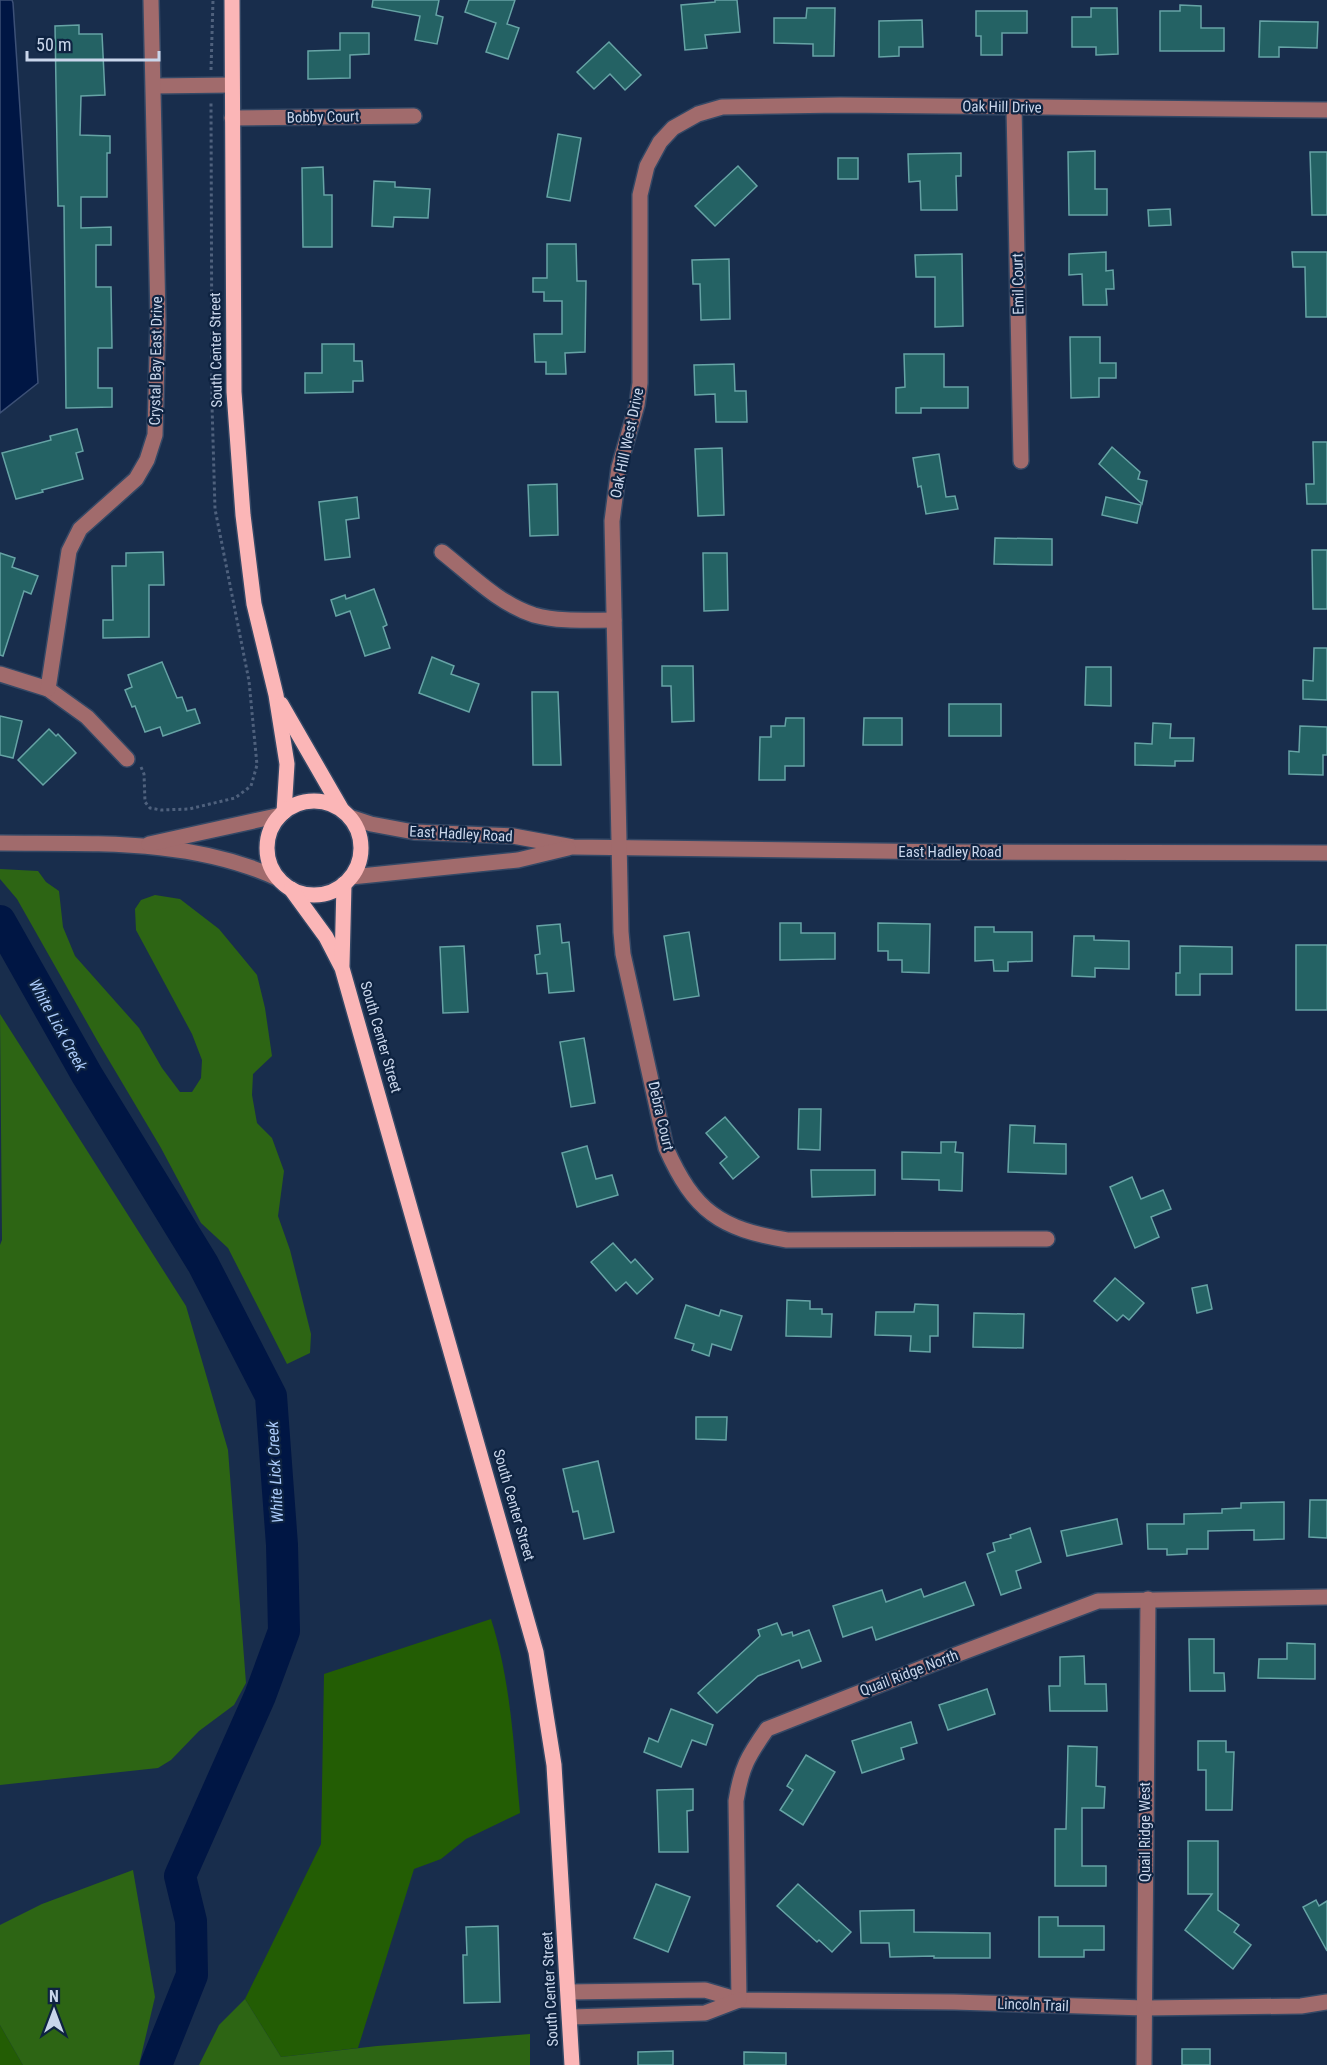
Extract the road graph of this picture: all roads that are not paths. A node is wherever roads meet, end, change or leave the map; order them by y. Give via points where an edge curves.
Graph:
1 (151, 0) edge
2 (232, 0) edge
3 (231, 85) junction
4 (154, 86) junction
5 (1014, 107) junction
6 (1327, 110) edge
7 (414, 116) dead end
8 (232, 118) junction
9 (680, 124) joint
10 (1021, 461) dead end
11 (442, 552) dead end
12 (614, 620) junction
13 (0, 674) edge
14 (48, 688) junction
15 (276, 695) junction
16 (128, 759) road end
17 (282, 813) junction
18 (346, 814) junction
19 (0, 843) edge
20 (140, 845) junction
21 (573, 847) junction
22 (618, 847) junction
23 (1327, 853) edge
24 (279, 879) junction
25 (348, 880) junction
26 (291, 889) junction
27 (342, 968) junction
28 (1047, 1239) dead end
29 (1327, 1597) edge
30 (1148, 1599) junction
31 (569, 1992) junction
32 (740, 2000) junction
33 (1327, 2002) edge
34 (1146, 2008) junction
35 (571, 2018) junction
36 (572, 2065) edge
37 (1144, 2065) edge

1 - 4 street, Crystal Bay East Drive
2 - 3 main road, South Center Street
3 - 4 street
3 - 8 main road, South Center Street
4 - 14 street, Crystal Bay East Drive via 158,319 155,435 136,479 80,528 69,551
5 - 6 street, Oak Hill Drive
5 - 9 street, Oak Hill Drive via 732,106 698,114
5 - 10 street, Emil Court
7 - 8 street, Bobby Court
8 - 15 main road, South Center Street via 234,392 242,504 254,604
9 - 12 street, Oak Hill West Drive via 660,142 647,166 640,195 640,383 614,495
11 - 12 street via 506,602 536,615
12 - 22 street, Oak Hill West Drive
13 - 14 street
14 - 16 street via 87,717
15 - 17 main road, South Center Street via 286,764
15 - 18 main road, South Center Street
17 - 18 main road via 313,801 328,803
17 - 20 street
17 - 24 main road via 267,841 269,861
18 - 21 street, East Hadley Road via 371,824 414,832 513,836
18 - 25 main road via 356,826 361,847 360,858
19 - 20 street
20 - 24 street via 233,860
21 - 22 street, East Hadley Road
21 - 25 street, East Hadley Road via 518,860
22 - 23 street, East Hadley Road
22 - 28 street, Debra Court via 623,954 666,1148 692,1196 705,1210 753,1234 787,1240
24 - 26 main road
25 - 26 main road via 332,891 318,894
25 - 27 main road, South Center Street
26 - 27 main road, South Center Street via 326,937
27 - 31 main road, South Center Street via 536,1652 554,1765
29 - 30 street, Quail Ridge North
30 - 32 street, Quail Ridge North via 1098,1601 767,1729 750,1753 736,1801
30 - 34 street, Quail Ridge West
31 - 32 street, Lincoln Trail via 705,1990
31 - 35 main road, South Center Street
32 - 34 street, Lincoln Trail
32 - 35 street, Lincoln Trail via 705,2013
33 - 34 street, Lincoln Trail via 1301,2006
34 - 37 street, Quail Ridge West
35 - 36 main road, South Center Street

